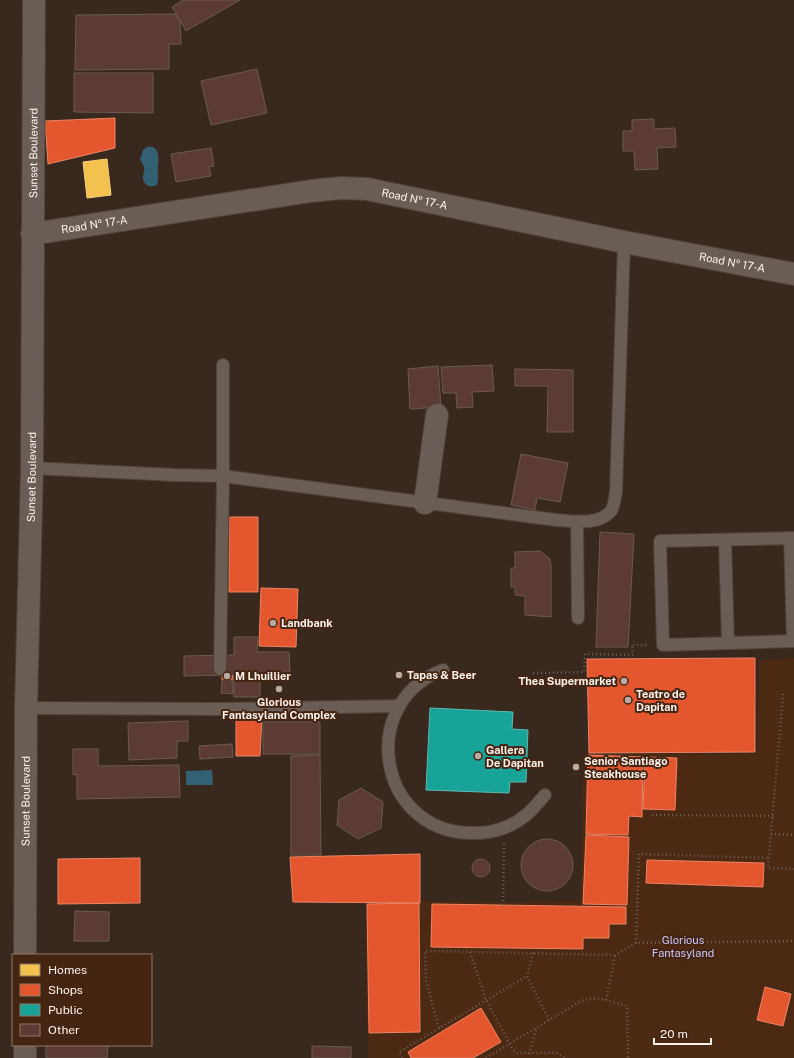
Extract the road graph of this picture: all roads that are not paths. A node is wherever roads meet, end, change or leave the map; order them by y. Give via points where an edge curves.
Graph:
1 (34, 0) edge
2 (32, 234) junction
3 (624, 242) junction
4 (794, 274) edge
5 (223, 365) dead end
6 (437, 415) dead end
7 (32, 468) junction
8 (223, 476) junction
9 (426, 503) junction
10 (577, 522) junction
11 (792, 538) edge
12 (725, 540) junction
13 (578, 618) dead end
14 (793, 641) edge
15 (728, 643) junction
16 (220, 668) dead end
17 (443, 670) dead end
18 (399, 706) junction
19 (26, 708) junction
20 (544, 795) dead end
21 (25, 954) edge
22 (25, 1046) edge
23 (25, 1058) edge

1 - 2 street, Sunset Boulevard
2 - 3 street, Road № 17-A via 341,188 368,189
2 - 7 street, Sunset Boulevard
3 - 4 street, Road № 17-A
3 - 10 lane via 616,492 611,510 597,520
5 - 8 lane
6 - 9 street
7 - 8 lane via 175,476
7 - 19 street, Sunset Boulevard
8 - 9 lane
8 - 16 lane
9 - 10 lane
10 - 13 lane
11 - 12 lane
11 - 14 lane
12 - 15 lane
12 - 15 lane via 660,541 663,645
14 - 15 lane
17 - 18 lane via 432,674 414,688
18 - 19 lane via 219,709
18 - 20 lane via 390,728 387,751 391,774 400,795 416,813 435,826 458,833 481,834 504,828 527,815
19 - 21 street, Sunset Boulevard
22 - 23 street

